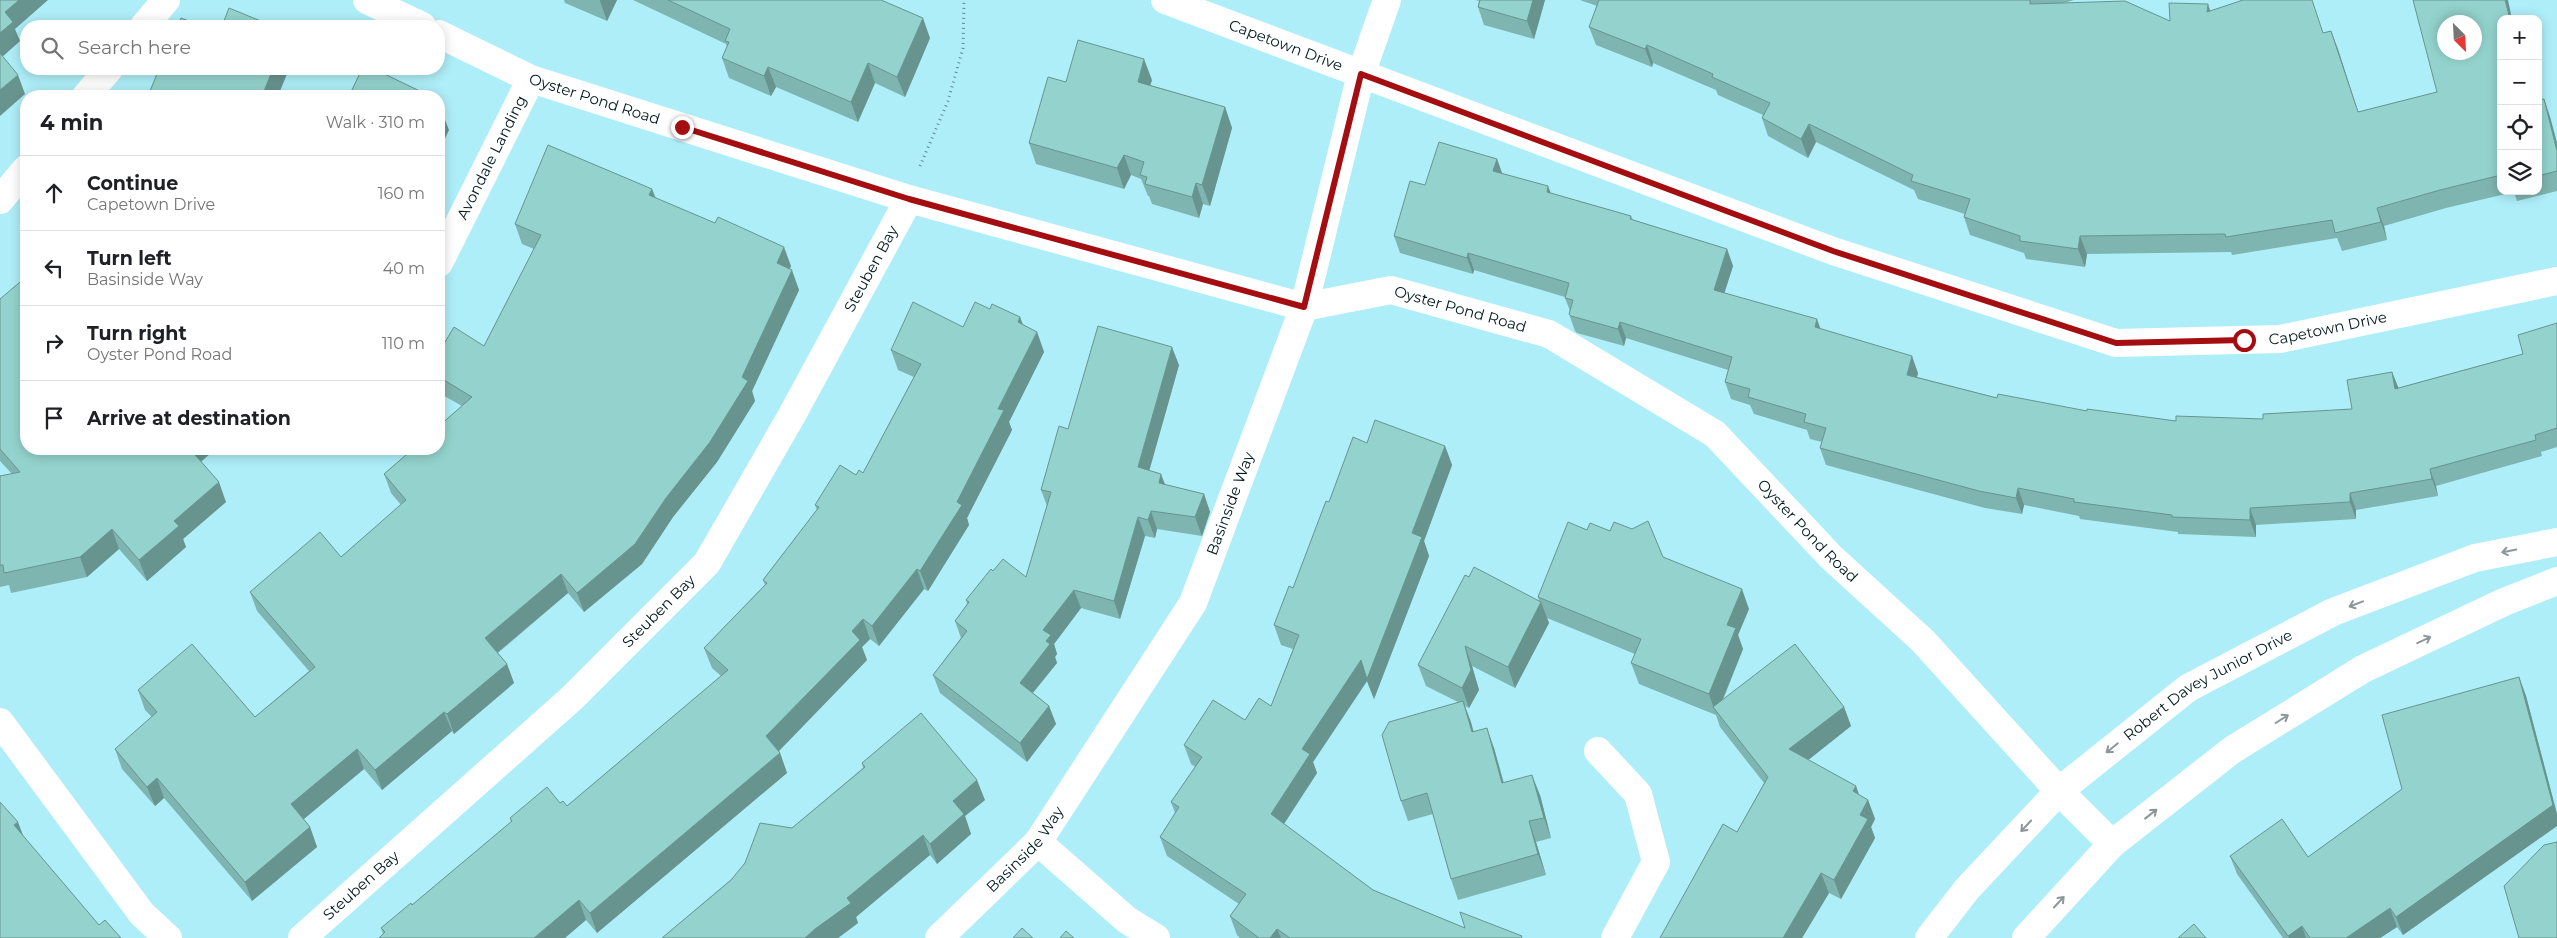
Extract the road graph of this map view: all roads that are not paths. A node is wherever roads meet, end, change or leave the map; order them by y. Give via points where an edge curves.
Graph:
1 (166, 0) edge
2 (366, 0) edge
3 (1165, 0) edge
4 (1387, 0) edge
5 (149, 20) edge
6 (409, 20) edge
7 (445, 37) edge
8 (1361, 74) junction
9 (104, 75) edge
10 (531, 78) junction
11 (91, 90) edge
12 (20, 175) edge
13 (909, 199) junction
14 (0, 200) edge
15 (445, 251) edge
16 (2557, 281) edge
17 (1304, 307) junction
18 (2557, 542) edge
19 (2557, 581) edge
20 (0, 722) edge
21 (1598, 751) dead end
22 (2060, 790) junction
23 (1038, 842) junction
24 (2112, 844) junction
25 (168, 938) edge
26 (302, 938) edge
27 (939, 938) edge
28 (1156, 938) edge
29 (1615, 938) edge
30 (1929, 938) edge
31 (2026, 938) edge

1 - 5 street
2 - 6 street
3 - 8 street, Capetown Drive
4 - 8 street, Basinside Way
7 - 10 street, Oyster Pond Road
8 - 16 street, Capetown Drive via 1833,251 2116,343 2280,339
8 - 17 street, Basinside Way
9 - 11 street
10 - 13 street, Oyster Pond Road
10 - 15 street, Avondale Landing
12 - 14 street
13 - 17 street, Oyster Pond Road
13 - 26 street, Steuben Bay via 792,416 707,563 572,698
17 - 22 street, Oyster Pond Road via 1391,290 1549,334 1715,434 1831,557 1923,641
17 - 23 street, Basinside Way via 1193,603
18 -> 22 street, Robert Davey Junior Drive via 2475,558 2334,612 2188,688
24 -> 19 street via 2232,750 2363,669 2504,602
20 - 25 street via 142,914
21 - 29 street via 1638,794 1656,862
22 - 24 street, Oyster Pond Road
22 -> 30 street, Robert Davey Junior Drive via 1967,889
23 - 27 street, Basinside Way
23 - 28 street via 1127,920
31 -> 24 street

